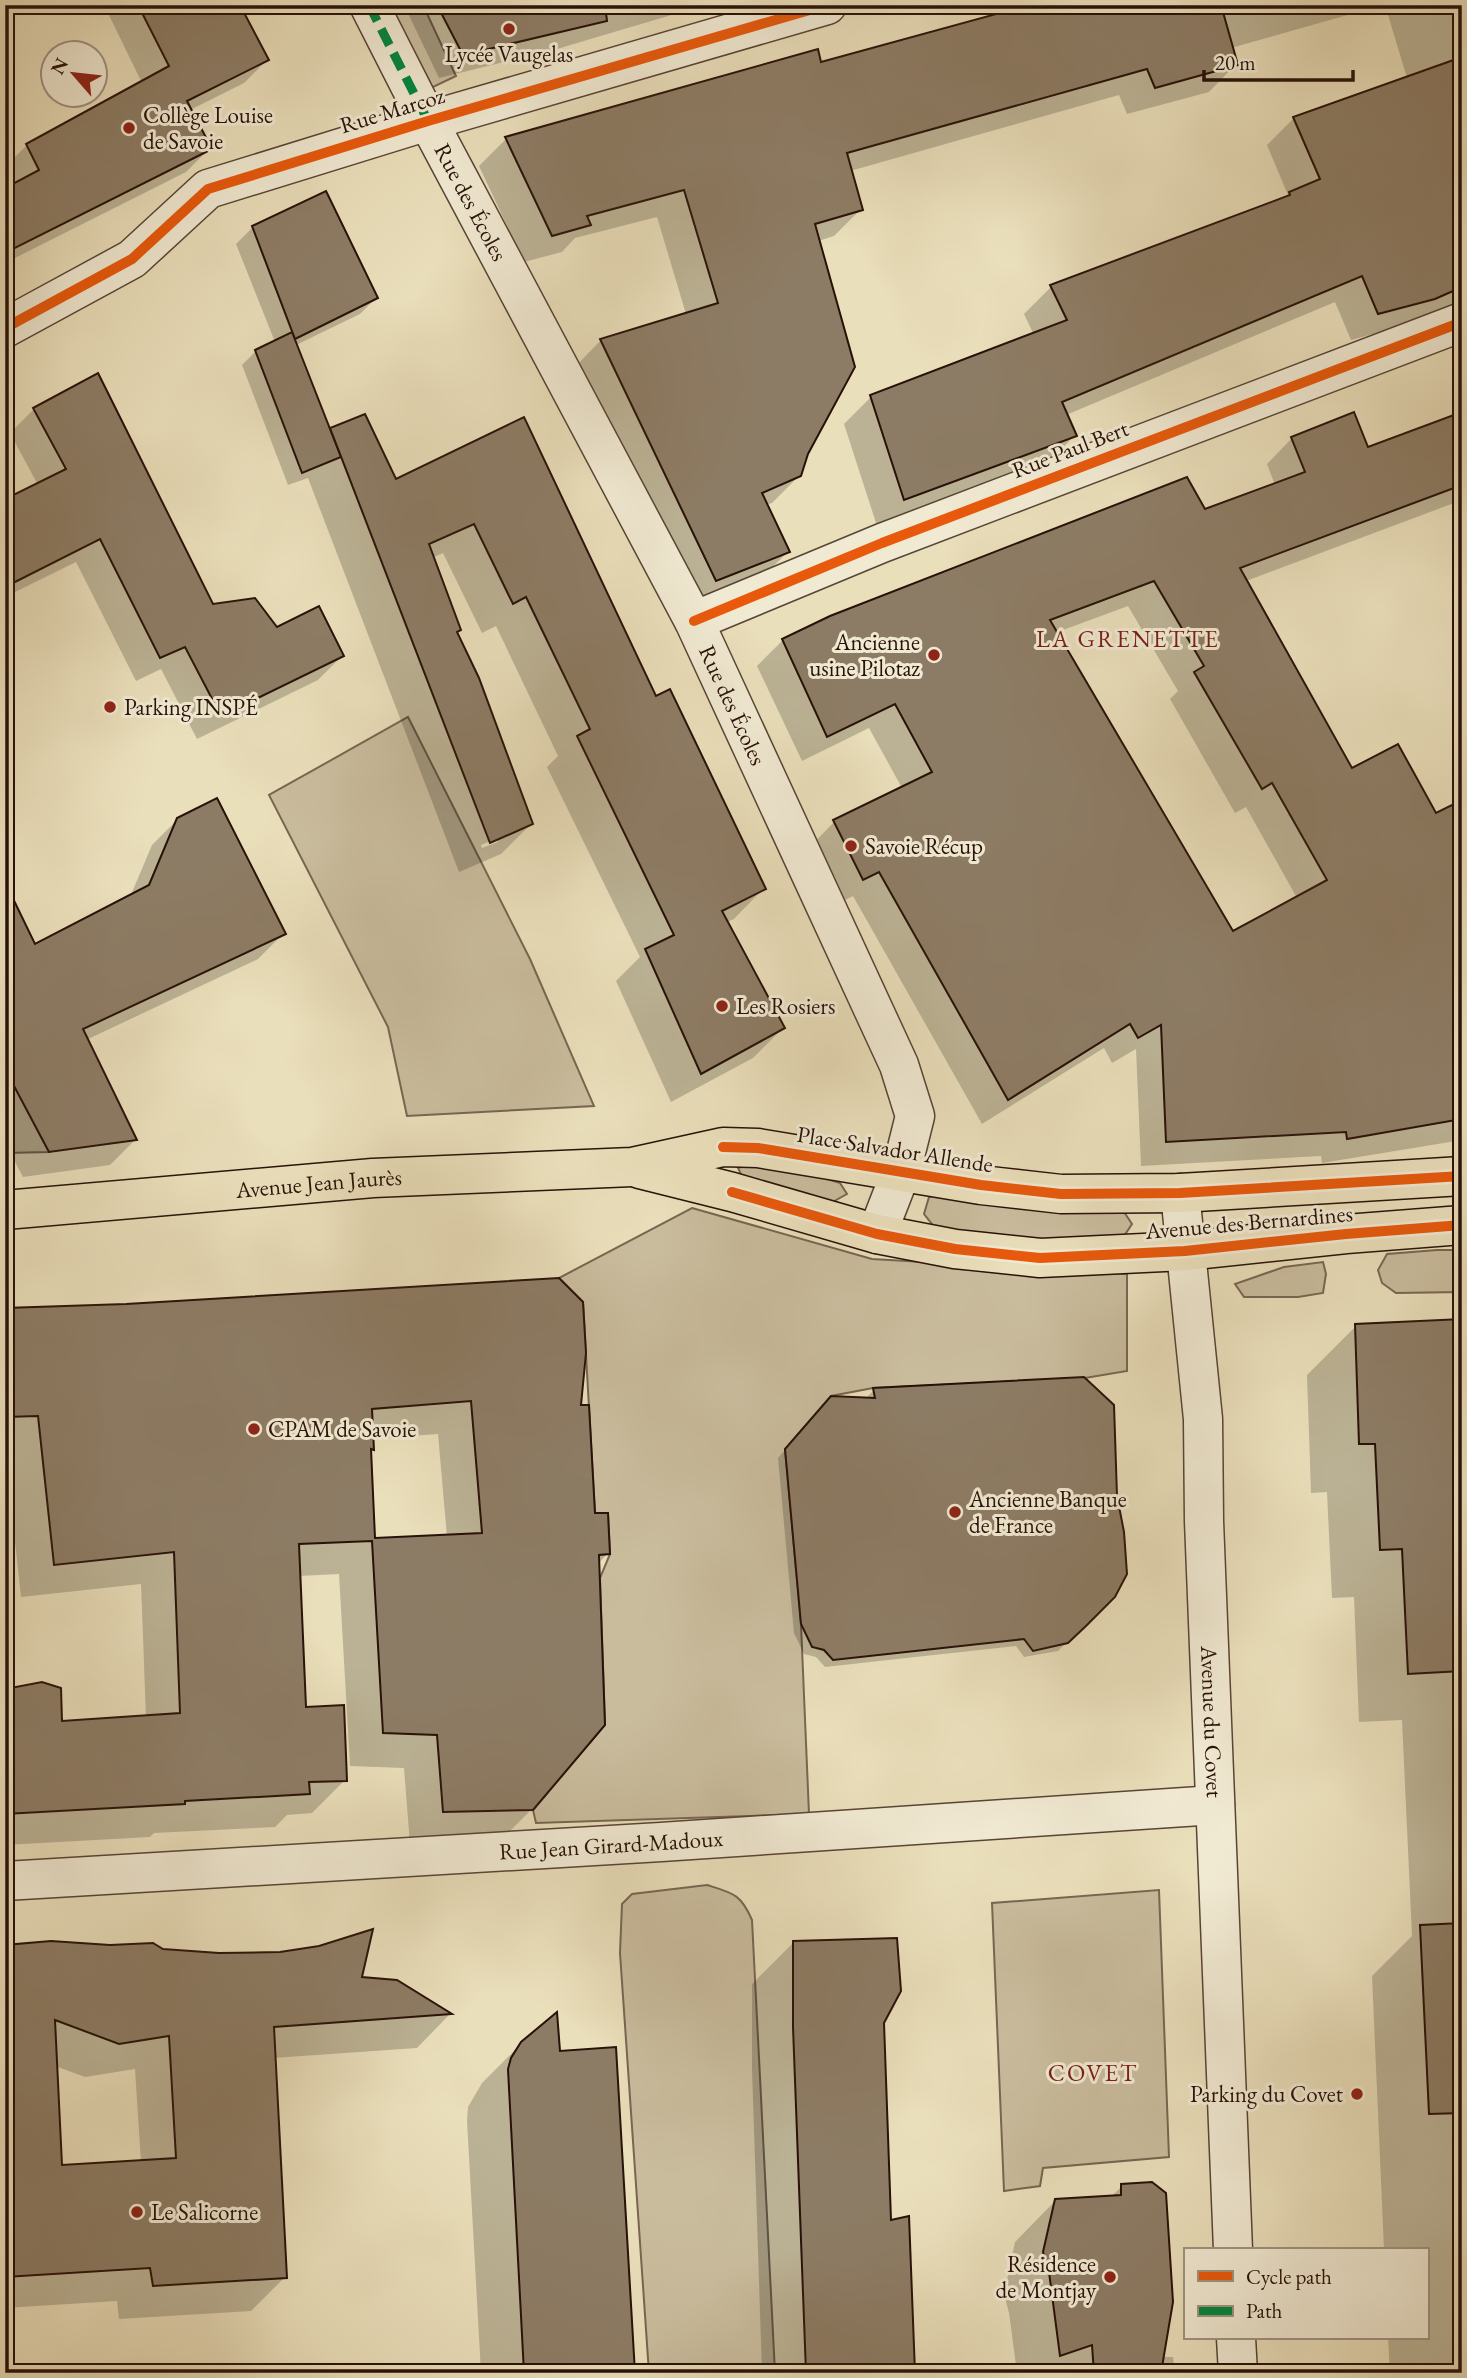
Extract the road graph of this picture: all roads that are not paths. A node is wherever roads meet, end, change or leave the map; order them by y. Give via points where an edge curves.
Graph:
1 (369, 5) edge
2 (827, 5) edge
3 (428, 121) junction
4 (1462, 322) edge
5 (5, 328) edge
6 (694, 621) junction
7 (632, 1167) junction
8 (901, 1172) junction
9 (1462, 1175) edge
10 (1180, 1193) junction
11 (1061, 1194) joint
12 (5, 1210) edge
13 (1462, 1226) edge
14 (877, 1234) junction
15 (1185, 1251) junction
16 (1215, 1805) junction
17 (5, 1881) edge
18 (1233, 2248) edge
19 (1236, 2340) edge
20 (1238, 2373) edge

1 - 3 street, Rue des Écoles
2 - 3 street, Rue Marcoz
3 - 5 street, Rue Marcoz via 208,189 132,259
3 - 6 street, Rue des Écoles
4 - 6 street, Rue Paul Bert via 895,538
6 - 8 street, Rue des Écoles via 899,1065 915,1116
7 - 8 main road, Place Salvador Allende via 723,1147 758,1148
7 - 12 main road, Avenue Jean Jaurès via 373,1178
7 - 14 main road
8 - 11 main road, Place Salvador Allende
8 - 14 street, Rue des Écoles
9 - 10 main road, Avenue des Bernardines
10 - 11 main road, Avenue des Bernardines
10 - 15 street, Avenue du Covet
13 - 15 main road, Avenue des Bernardines
14 - 15 main road, Avenue des Bernardines via 1040,1258
15 - 16 street, Avenue du Covet via 1203,1419
16 - 17 street, Rue Jean Girard-Madoux
16 - 18 street, Avenue du Covet
19 - 20 street

